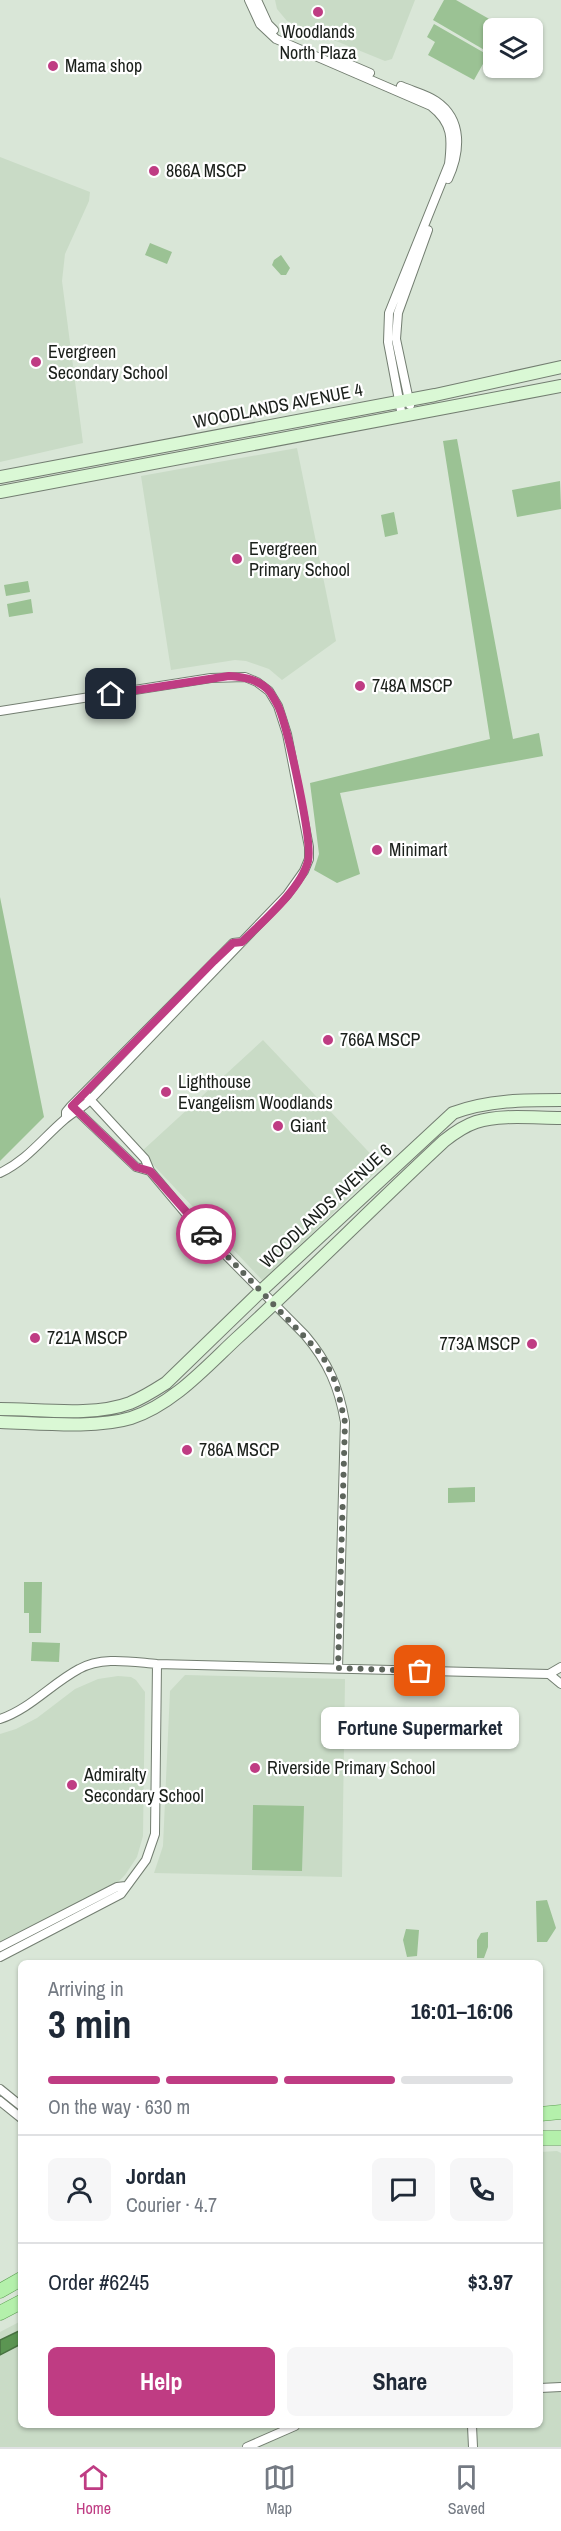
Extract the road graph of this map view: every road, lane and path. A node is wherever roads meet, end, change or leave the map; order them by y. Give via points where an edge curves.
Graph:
1 (249, 0) edge
2 (256, 0) edge
3 (347, 67) junction
4 (561, 367) edge
5 (561, 386) edge
6 (404, 401) junction
7 (407, 415) junction
8 (0, 477) edge
9 (0, 492) edge
10 (0, 711) edge
11 (561, 1095) edge
12 (87, 1097) junction
13 (542, 1100) junction
14 (561, 1100) edge
15 (75, 1109) junction
16 (546, 1118) junction
17 (561, 1118) edge
18 (561, 1128) edge
19 (150, 1171) junction
20 (0, 1173) edge
21 (261, 1291) junction
22 (274, 1304) junction
23 (0, 1408) edge
24 (0, 1422) edge
25 (157, 1664) junction
26 (561, 1667) edge
27 (338, 1668) junction
28 (549, 1674) junction
29 (561, 1684) edge
30 (0, 1719) edge
31 (126, 1886) junction
32 (0, 1947) edge
33 (0, 1957) edge
34 (0, 2089) edge
35 (0, 2100) edge
36 (18, 2104) edge
37 (561, 2104) edge
38 (550, 2113) edge
39 (18, 2115) edge
40 (18, 2281) edge
41 (0, 2291) edge
42 (18, 2304) edge
43 (0, 2313) edge
44 (561, 2387) edge
45 (543, 2388) edge
46 (290, 2428) edge
47 (472, 2428) edge
48 (247, 2447) edge
49 (473, 2447) edge

1 - 3 street via 260,24 276,39
2 - 3 street via 278,35
3 - 6 street via 435,100 449,114 458,137 457,159 398,313 396,339
4 - 6 street, WOODLANDS AVENUE 4
5 - 7 street, WOODLANDS AVENUE 4
6 - 7 street
6 - 8 street, WOODLANDS AVENUE 4
7 - 9 street, WOODLANDS AVENUE 4
10 - 12 street via 229,676 245,677 269,691 287,734 308,837 309,859 304,871 242,942
11 - 13 street
12 - 15 street
12 - 19 street via 145,1159
13 - 14 street, WOODLANDS AVENUE 6
13 - 21 street, WOODLANDS AVENUE 6 via 497,1102 453,1113
15 - 19 street via 136,1167
15 - 20 street via 32,1153
16 - 17 street, WOODLANDS AVENUE 6
16 - 18 street
16 - 22 street, WOODLANDS AVENUE 6 via 490,1119 460,1129 363,1216
19 - 21 street via 192,1221
21 - 22 street
21 - 23 street, WOODLANDS AVENUE 6 via 166,1383 131,1403 91,1409
22 - 24 street, WOODLANDS AVENUE 6 via 187,1384 132,1418 108,1422
22 - 27 street via 322,1355 341,1399 345,1422
25 - 27 street
25 - 30 street via 111,1660 80,1668 23,1708
25 - 31 street via 155,1834 146,1860
26 - 28 street
27 - 28 street
28 - 29 street
31 - 32 street via 117,1887
31 - 33 street via 121,1894
34 - 36 street
35 - 39 street
37 - 38 street
40 - 41 main road
42 - 43 main road
44 - 45 street
46 - 48 street
47 - 49 street

